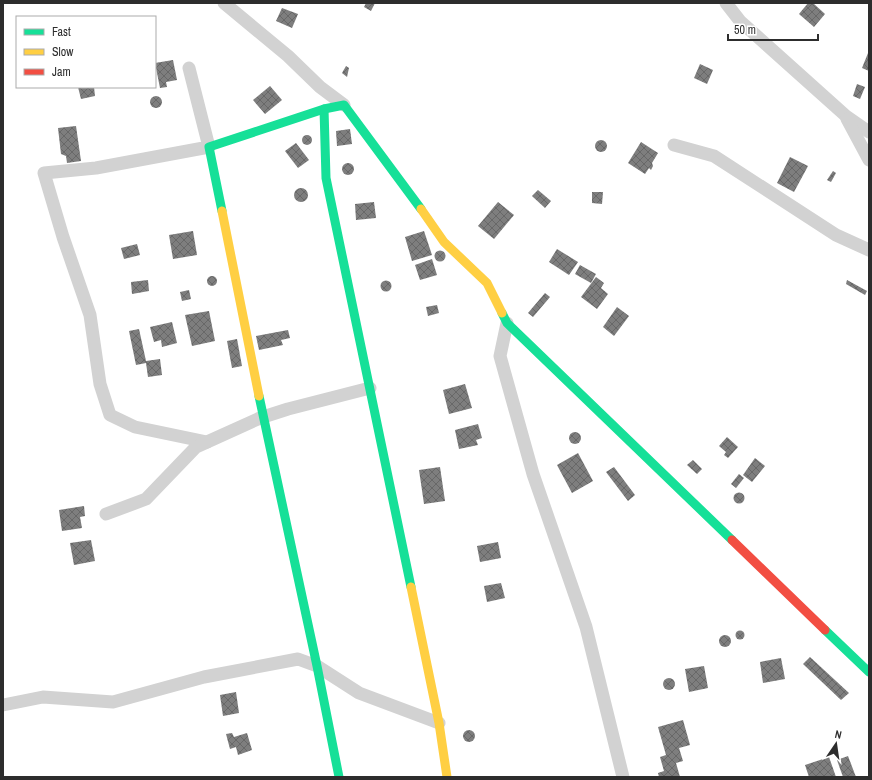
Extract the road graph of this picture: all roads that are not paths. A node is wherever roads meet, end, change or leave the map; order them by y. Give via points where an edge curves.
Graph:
1 (224, 3) edge
2 (726, 3) edge
3 (189, 68) dead end
4 (344, 106) junction
5 (324, 109) junction
6 (846, 116) junction
7 (869, 132) edge
8 (674, 145) dead end
9 (209, 147) junction
10 (869, 160) edge
11 (869, 250) edge
12 (507, 323) junction
13 (370, 388) junction
14 (263, 417) junction
15 (207, 442) junction
16 (106, 514) dead end
17 (317, 666) junction
18 (869, 672) edge
19 (3, 705) edge
20 (439, 723) junction
21 (339, 777) edge
22 (447, 777) edge
23 (623, 777) edge

1 - 4 street
2 - 6 street via 740,21
3 - 9 street
4 - 5 street
4 - 12 street via 444,242 487,283
5 - 9 street
5 - 13 street via 326,178
6 - 7 street
6 - 10 street
8 - 11 street via 714,156 836,235
9 - 14 street
9 - 15 street via 96,168 44,174 62,237 90,315 100,384 110,415 135,427
12 - 18 street
12 - 23 street via 500,356 533,474 586,627
13 - 14 street
13 - 20 street
14 - 15 street
14 - 17 street
15 - 16 street via 196,447 146,499
17 - 19 street via 298,659 204,677 113,702 43,697
17 - 20 street via 360,693
17 - 21 street
20 - 22 street

